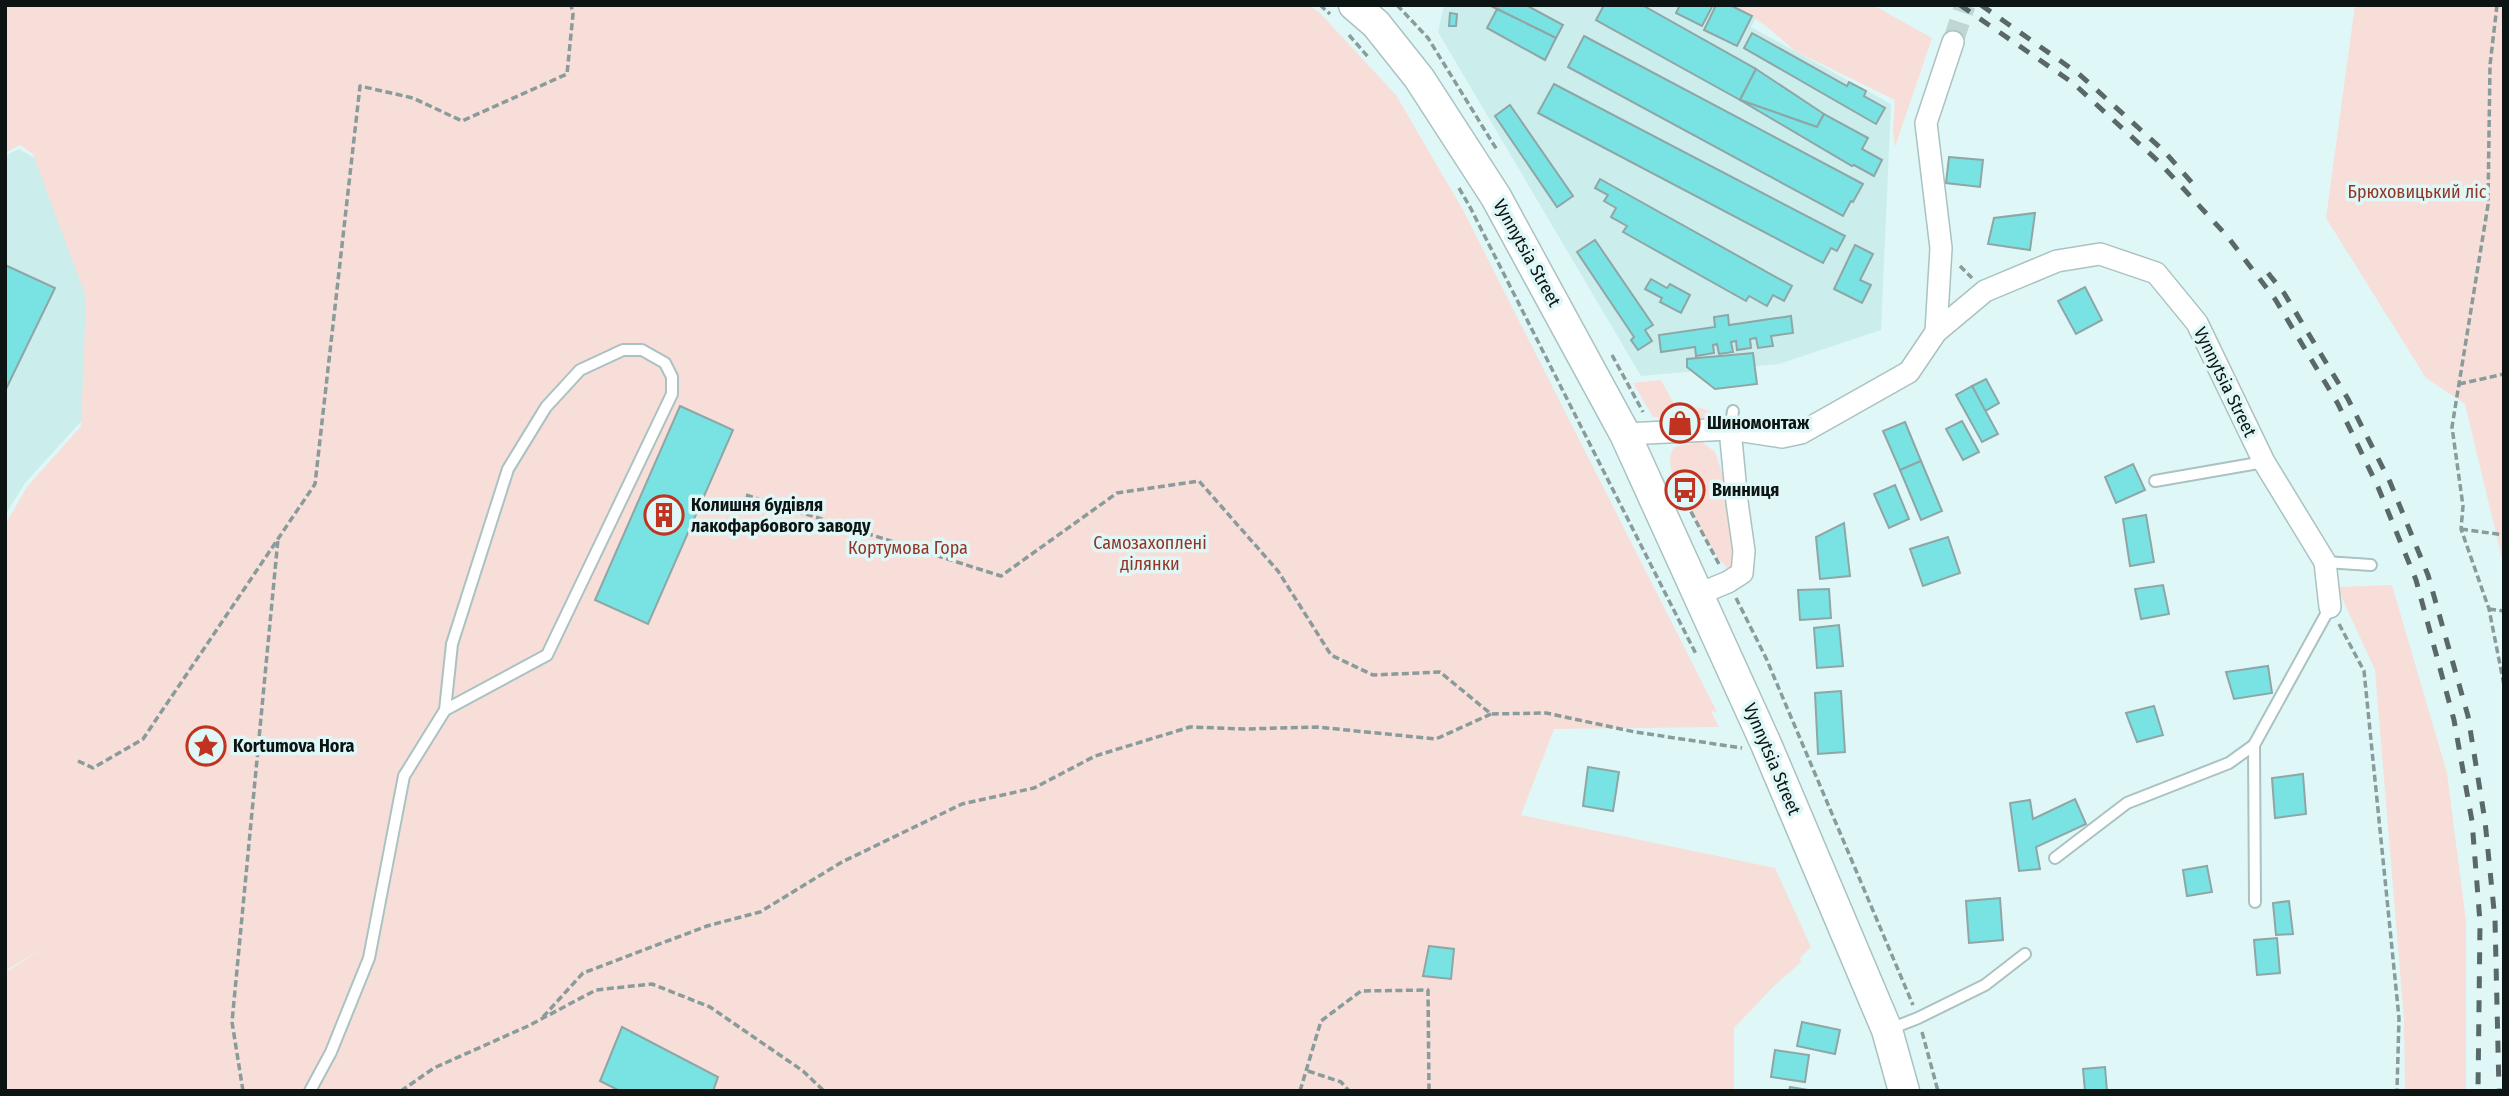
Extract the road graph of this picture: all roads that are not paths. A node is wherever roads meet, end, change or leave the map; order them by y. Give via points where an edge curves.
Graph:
1 (1343, 16) edge
2 (1953, 42) tunnel mouth
3 (1936, 332) junction
4 (1731, 420) junction
5 (1625, 434) junction
6 (2264, 462) junction
7 (2155, 481) dead end
8 (2325, 562) junction
9 (2371, 565) dead end
10 (1699, 594) junction
11 (2330, 607) joint
12 (445, 709) junction
13 (2254, 745) junction
14 (2055, 858) dead end
15 (2255, 902) dead end
16 (2025, 954) dead end
17 (1887, 1030) junction
18 (310, 1091) edge
19 (1904, 1091) edge

1 - 5 main road, Vynnytsia Street via 1376,24 1419,79 1496,197
2 - 3 street via 1926,123 1941,248
3 - 4 street, Vynnytsia Street via 1909,372 1801,433 1782,437
3 - 6 street, Vynnytsia Street via 1985,291 2057,261 2100,254 2156,273 2197,323
4 - 5 street, Vynnytsia Street
4 - 10 street via 1744,551 1742,573
5 - 10 main road, Vynnytsia Street
6 - 7 lane
6 - 8 street, Vynnytsia Street
8 - 9 lane
8 - 11 street, Vynnytsia Street
10 - 17 main road, Vynnytsia Street
11 - 13 lane
12 - 12 lane via 452,644 508,469 546,407 580,370 623,349 642,350 665,363 672,377 672,394 547,655
12 - 18 lane via 404,776 369,958
13 - 14 lane via 2229,763 2127,803
13 - 15 lane
16 - 17 lane via 1985,985
17 - 19 main road, Vynnytsia Street

